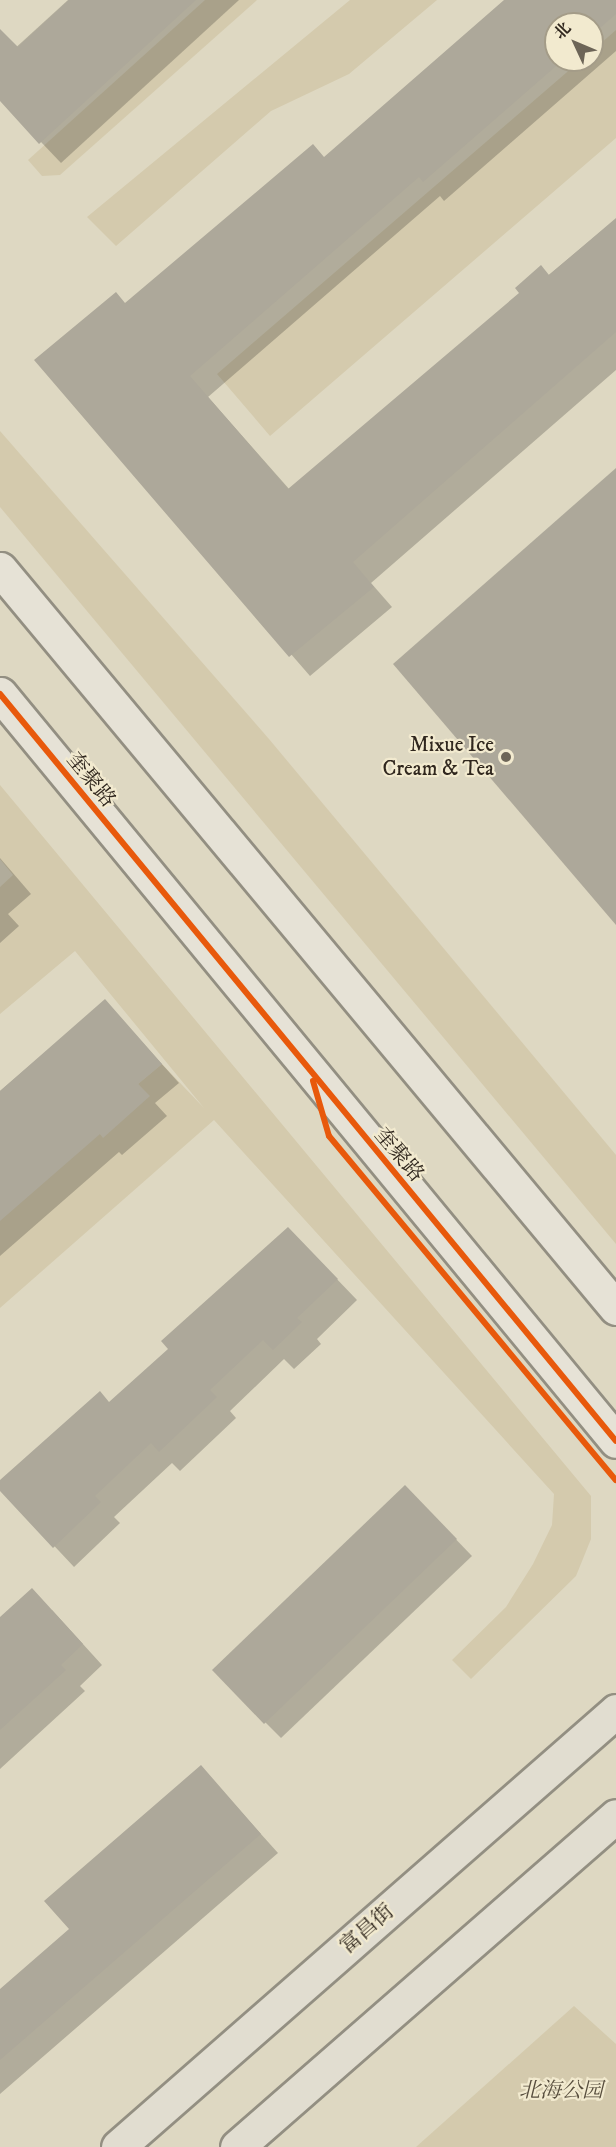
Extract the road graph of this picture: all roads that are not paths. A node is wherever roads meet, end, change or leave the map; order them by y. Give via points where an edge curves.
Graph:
1 (0, 569) edge
2 (0, 694) edge
3 (616, 1308) edge
4 (616, 1440) edge
5 (616, 1711) edge
6 (616, 1816) edge
7 (118, 2147) edge
8 (237, 2147) edge

1 - 3 street
2 - 4 street, 奎聚路
5 - 7 main road, 富昌街
6 - 8 main road

